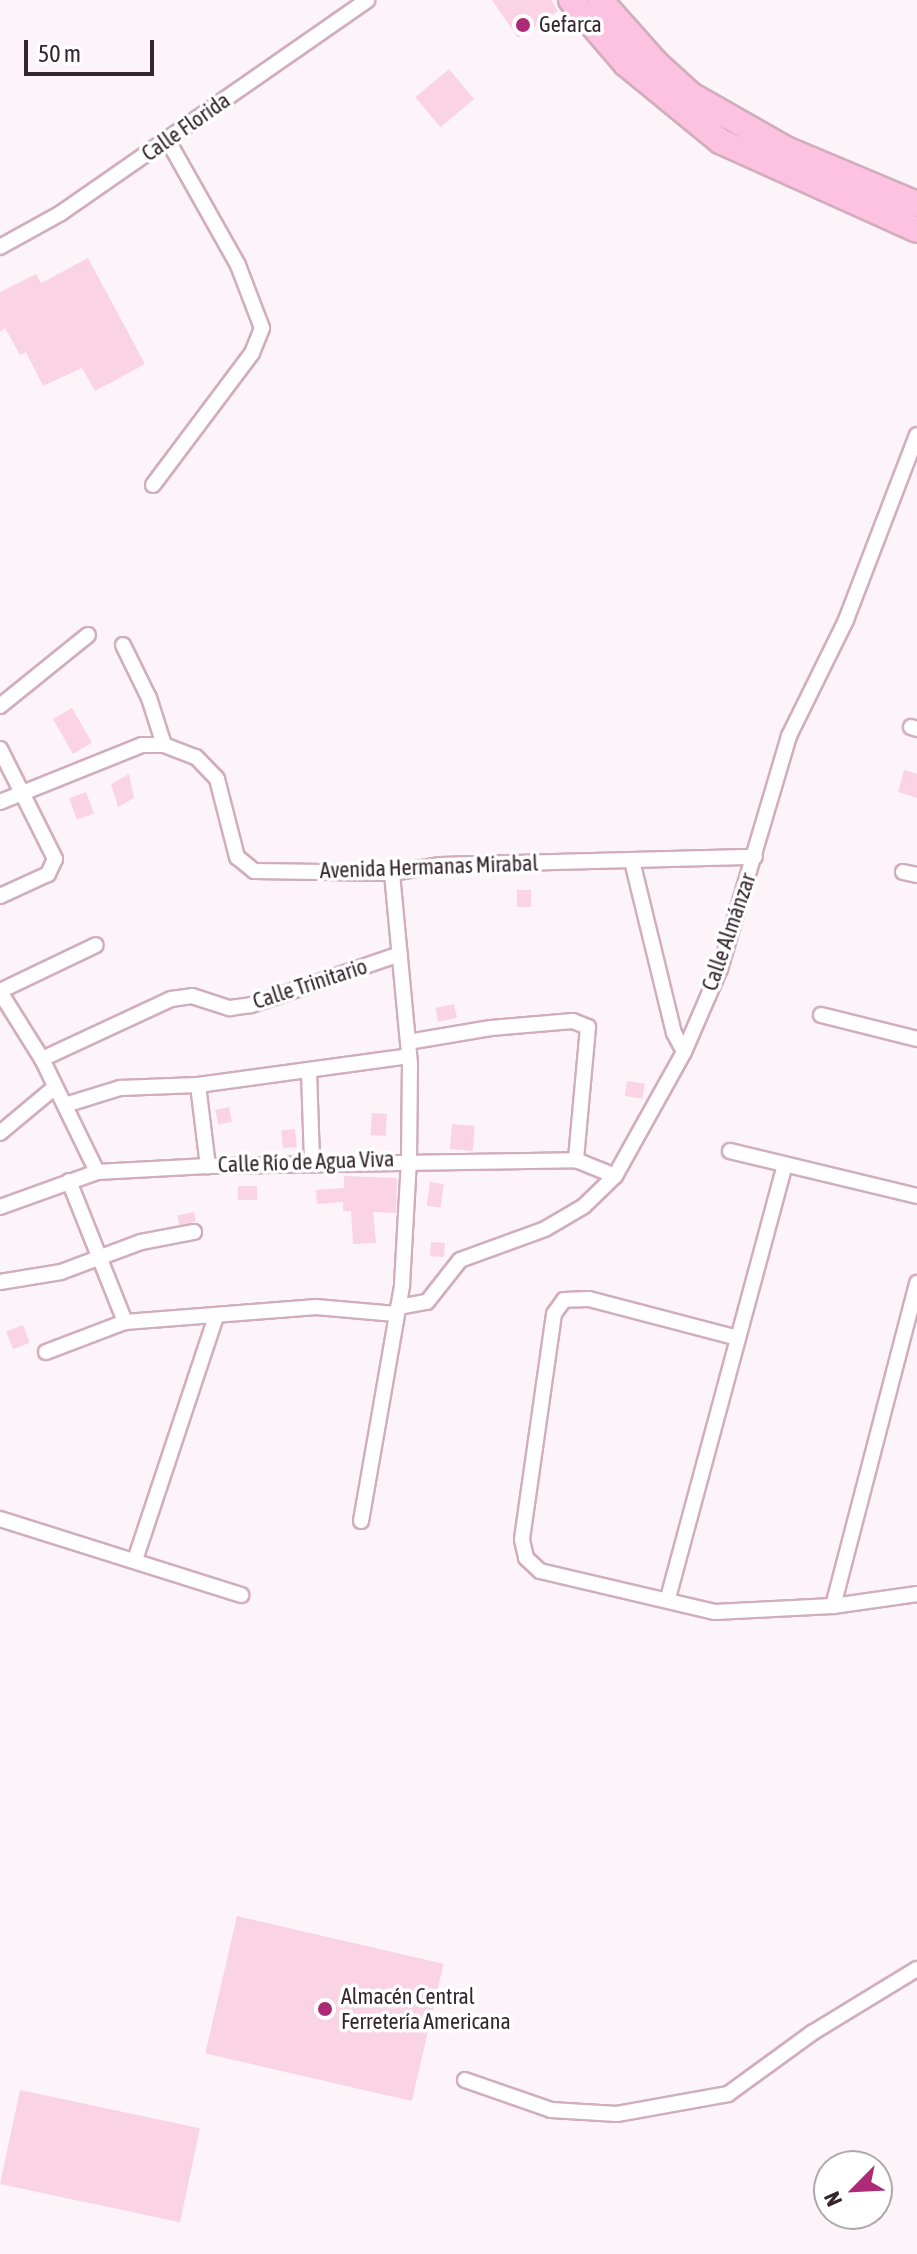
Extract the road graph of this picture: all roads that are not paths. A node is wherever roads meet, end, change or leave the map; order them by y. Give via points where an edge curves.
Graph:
1 (367, 0) edge
2 (571, 0) edge
3 (600, 0) edge
4 (167, 139) junction
5 (917, 204) edge
6 (917, 230) edge
7 (0, 247) edge
8 (917, 435) edge
9 (153, 485) dead end
10 (88, 635) dead end
11 (123, 645) dead end
12 (0, 706) edge
13 (164, 745) junction
14 (0, 749) edge
15 (22, 791) junction
16 (0, 802) edge
17 (755, 857) junction
18 (632, 861) junction
19 (392, 873) junction
20 (0, 896) edge
21 (96, 945) dead end
22 (400, 954) junction
23 (0, 991) edge
24 (821, 1015) dead end
25 (917, 1039) edge
26 (409, 1049) junction
27 (684, 1052) junction
28 (42, 1059) junction
29 (309, 1071) junction
30 (198, 1085) junction
31 (55, 1087) junction
32 (65, 1105) junction
33 (0, 1133) edge
34 (730, 1151) dead end
35 (409, 1159) junction
36 (576, 1160) junction
37 (312, 1162) junction
38 (785, 1164) junction
39 (208, 1166) junction
40 (97, 1172) junction
41 (615, 1176) junction
42 (69, 1181) junction
43 (917, 1196) edge
44 (0, 1207) edge
45 (194, 1232) dead end
46 (98, 1255) junction
47 (0, 1282) edge
48 (917, 1283) edge
49 (397, 1310) junction
50 (914, 1312) edge
51 (215, 1319) junction
52 (125, 1322) junction
53 (738, 1338) junction
54 (46, 1352) dead end
55 (0, 1519) edge
56 (361, 1521) dead end
57 (135, 1560) junction
58 (917, 1594) edge
59 (241, 1595) dead end
60 (668, 1598) junction
61 (833, 1606) junction
62 (917, 1969) edge
63 (465, 2080) dead end

1 - 4 street, Calle Florida
2 - 6 main road via 626,64 720,141
3 - 5 main road via 691,95 786,149
4 - 7 street, Calle Florida via 61,213
4 - 9 street via 238,265 262,328 252,353
8 - 17 street, Calle Almánzar via 846,620 789,736
10 - 12 street
11 - 13 street
13 - 15 street via 142,745
13 - 19 street, Avenida Hermanas Mirabal via 196,757 217,779 237,857 254,871
14 - 15 street
15 - 16 street
15 - 20 street via 55,859 48,874
17 - 18 street, Avenida Hermanas Mirabal
17 - 27 street, Calle Almánzar via 720,969
18 - 19 street, Avenida Hermanas Mirabal via 440,865
18 - 27 street via 674,1033
19 - 22 street
21 - 23 street
22 - 26 street
22 - 28 street, Calle Trinitario via 251,1005 230,1008 192,996 171,999
23 - 28 street
24 - 25 street
26 - 29 street
26 - 35 street
26 - 36 street via 532,1024 573,1021 588,1027
27 - 41 street, Calle Almánzar
28 - 31 street
29 - 30 street
29 - 37 street
30 - 32 street via 120,1088
30 - 39 street
31 - 32 street
31 - 33 street
32 - 40 street
34 - 38 street
35 - 36 street, Calle Río de Agua Viva
35 - 37 street, Calle Río de Agua Viva
35 - 49 street
36 - 41 street, Calle Río de Agua Viva
37 - 39 street, Calle Río de Agua Viva
38 - 43 street
38 - 53 street
39 - 40 street, Calle Río de Agua Viva
40 - 42 street, Calle Río de Agua Viva
41 - 49 street, Calle Almánzar via 584,1206 545,1229 460,1260 427,1302
42 - 44 street, Calle Río de Agua Viva
42 - 46 street
45 - 46 street
46 - 47 street via 61,1272
46 - 52 street
48 - 50 street
49 - 51 street via 316,1307
49 - 56 street
50 - 61 street
51 - 52 street
51 - 57 street
52 - 54 street
53 - 60 street
53 - 60 street via 589,1299 564,1300 554,1314 522,1540 526,1558 540,1571
55 - 57 street
57 - 59 street
58 - 61 street
60 - 61 street via 715,1612
62 - 63 street via 812,2033 728,2094 617,2114 551,2110

